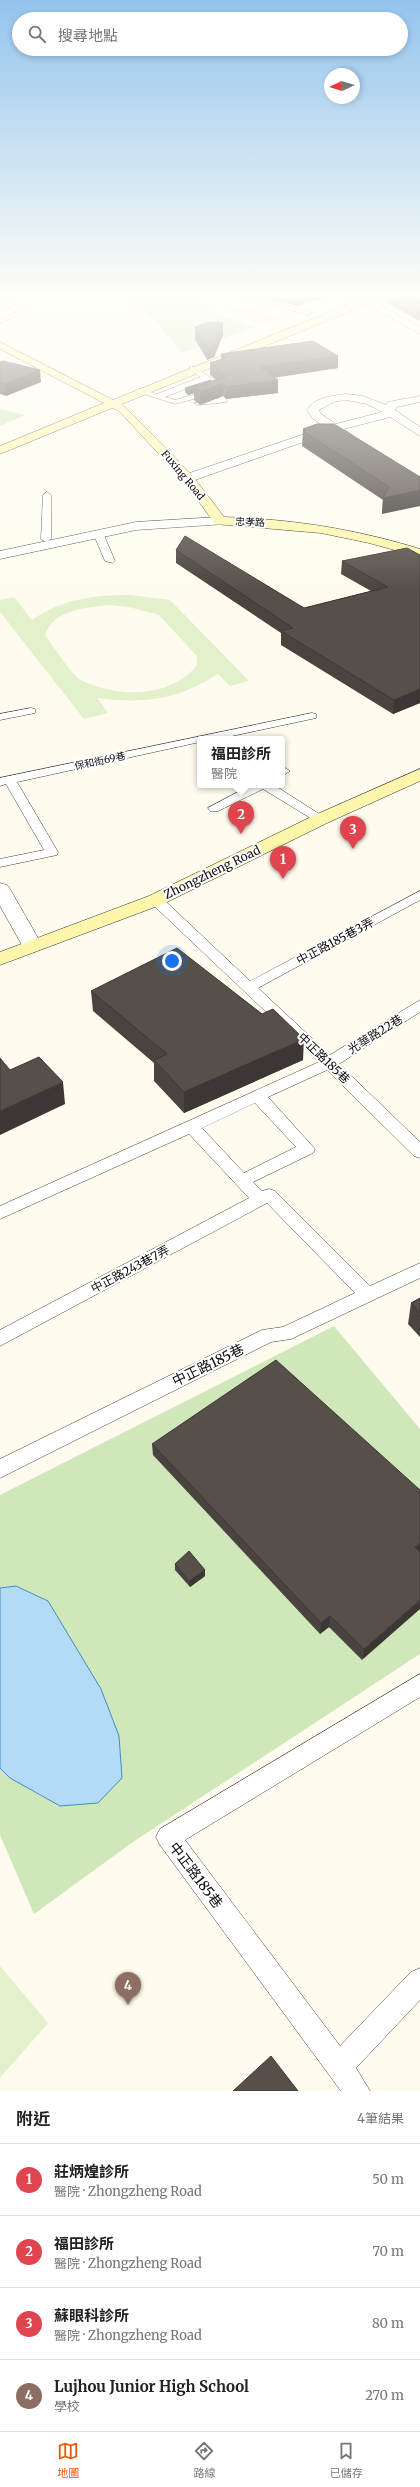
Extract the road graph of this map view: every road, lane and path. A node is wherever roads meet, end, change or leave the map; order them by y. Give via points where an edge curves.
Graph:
1 (96, 395) edge
2 (119, 395) edge
3 (128, 395) edge
4 (148, 395) edge
5 (167, 395) edge
6 (184, 395) edge
7 (221, 395) edge
8 (157, 397) junction
9 (420, 399) edge
10 (106, 400) junction
11 (389, 412) junction
12 (333, 428) junction
13 (420, 432) edge
14 (0, 440) edge
15 (365, 448) edge
16 (0, 450) edge
17 (188, 478) junction
18 (46, 495) dead end
19 (220, 521) junction
20 (98, 533) junction
21 (78, 537) junction
22 (46, 539) junction
23 (0, 541) edge
24 (420, 553) edge
25 (0, 555) edge
26 (110, 561) dead end
27 (30, 711) dead end
28 (312, 716) dead end
29 (0, 717) edge
30 (227, 736) edge
31 (197, 740) edge
32 (420, 774) edge
33 (5, 781) edge
34 (255, 788) edge
35 (271, 788) edge
36 (214, 808) dead end
37 (321, 819) junction
38 (0, 863) edge
39 (0, 889) edge
40 (420, 894) edge
41 (156, 900) junction
42 (32, 945) junction
43 (0, 959) edge
44 (249, 987) junction
45 (420, 1005) edge
46 (329, 1063) junction
47 (257, 1095) junction
48 (190, 1125) junction
49 (420, 1152) edge
50 (242, 1181) junction
51 (264, 1197) junction
52 (0, 1213) edge
53 (420, 1270) edge
54 (368, 1295) junction
55 (0, 1339) edge
56 (0, 1469) edge
57 (420, 1685) edge
58 (420, 1980) edge
59 (339, 2067) junction
60 (357, 2091) edge

1 - 10 main road, Fuxing Road
2 - 10 main road
3 - 10 main road
4 - 8 lane
5 - 8 lane
6 - 8 lane via 172,399
7 - 8 lane via 224,400 180,406
9 - 11 street via 392,404
10 - 14 main road
10 - 16 main road
10 - 17 main road, Fuxing Road via 123,409 138,423
11 - 12 street via 384,417
11 - 12 street via 376,402 364,398 344,397 316,405 313,410 316,416
11 - 13 street
12 - 15 street
12 - 17 street
17 - 19 main road, Fuxing Road
18 - 22 lane
19 - 20 street, 忠孝路 via 136,526
19 - 24 main road, 忠孝路 via 306,526 352,534
20 - 21 street, 忠孝路
20 - 26 lane
21 - 22 street, 忠孝路
21 - 25 street, 忠孝路
22 - 23 street, 忠孝路
27 - 29 lane
28 - 30 lane, 保和街69巷
31 - 33 lane, 保和街69巷
32 - 37 main road, Zhongzheng Road
33 - 38 lane via 52,852
34 - 36 lane
35 - 37 lane
37 - 41 main road, Zhongzheng Road
39 - 42 street
40 - 44 lane, 中正路185巷3弄
41 - 42 main road, Zhongzheng Road
41 - 44 lane, 中正路185巷
42 - 43 main road, Zhongzheng Road
44 - 46 lane, 中正路185巷
45 - 46 lane, 光華路22巷
46 - 47 lane
46 - 49 lane, 中正路185巷
47 - 48 lane
47 - 50 lane via 307,1149
48 - 50 lane
48 - 52 lane
50 - 51 lane
51 - 54 lane
51 - 55 lane, 中正路243巷7弄
53 - 54 lane, 中正路185巷
54 - 56 lane, 中正路185巷 via 285,1334 268,1335
57 - 59 lane, 中正路185巷 via 168,1837
58 - 59 lane
59 - 60 lane, 中正路185巷

